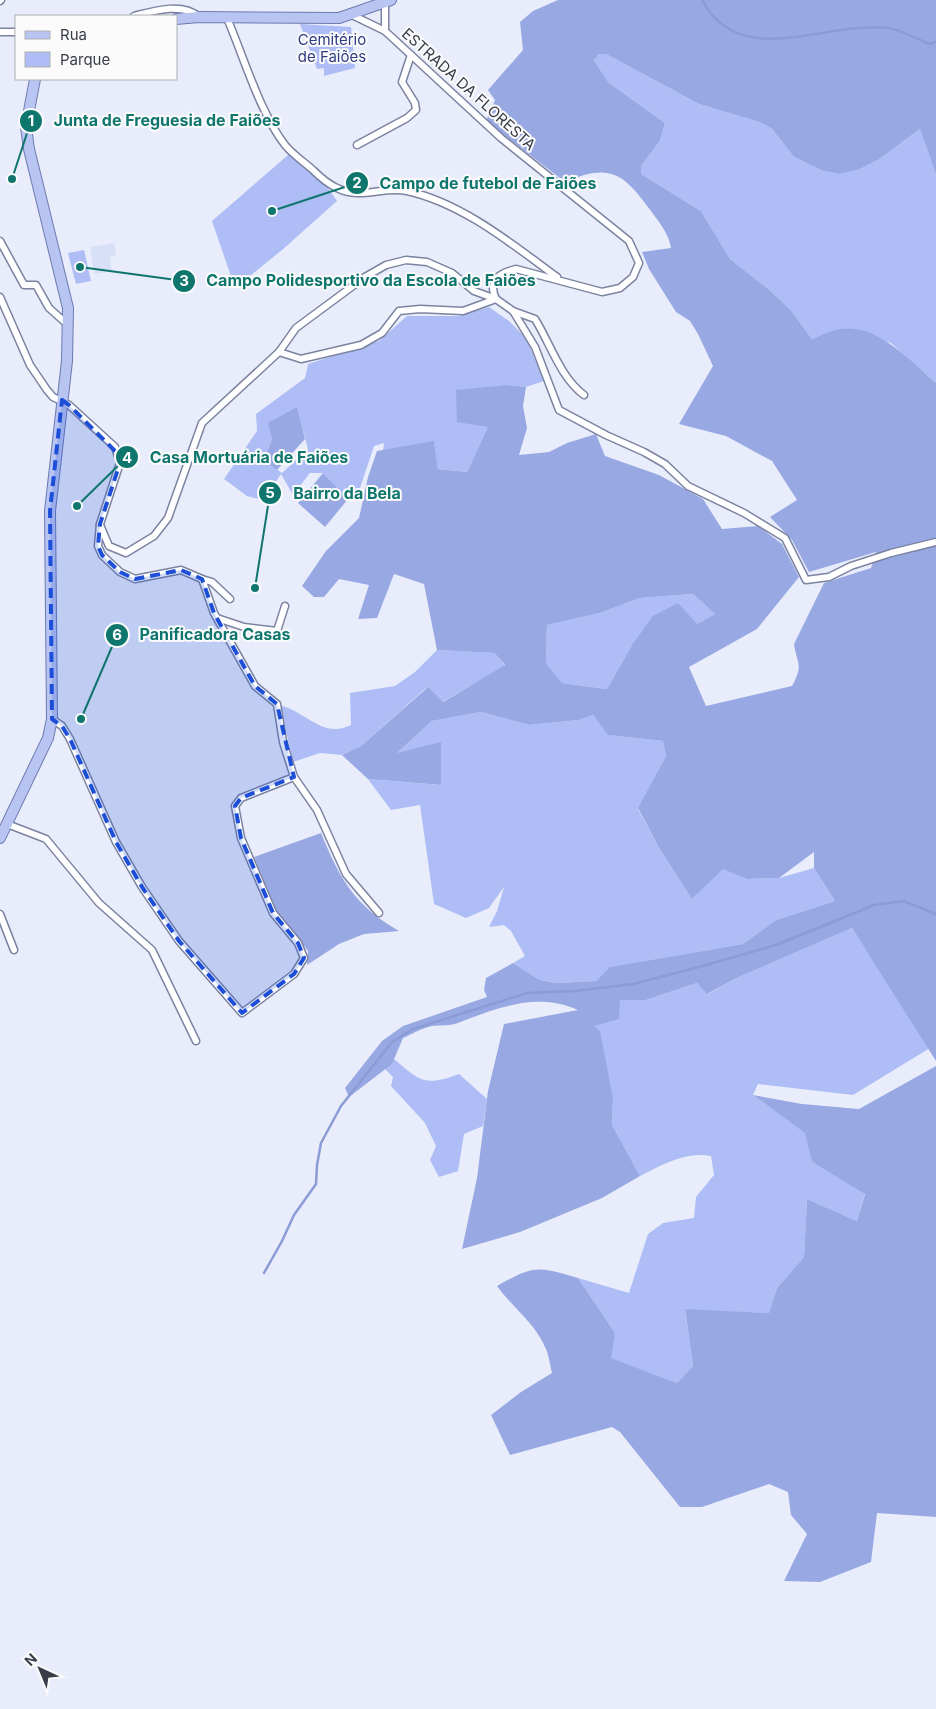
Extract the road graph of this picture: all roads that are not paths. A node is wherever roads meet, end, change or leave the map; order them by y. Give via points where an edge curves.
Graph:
1 (388, 2) edge
2 (141, 15) edge
3 (352, 15) junction
4 (199, 17) junction
5 (227, 18) junction
6 (178, 19) edge
7 (385, 31) junction
8 (0, 32) edge
9 (15, 32) edge
10 (411, 55) junction
11 (35, 80) edge
12 (357, 145) dead end
13 (0, 241) edge
14 (560, 280) junction
15 (0, 297) edge
16 (496, 299) junction
17 (513, 311) junction
18 (67, 324) junction
19 (279, 352) junction
20 (584, 395) dead end
21 (62, 400) junction
22 (100, 524) junction
23 (936, 542) edge
24 (202, 578) junction
25 (230, 599) dead end
26 (285, 606) dead end
27 (217, 618) junction
28 (52, 719) junction
29 (294, 777) junction
30 (7, 824) junction
31 (0, 838) edge
32 (378, 912) dead end
33 (0, 914) edge
34 (14, 950) dead end
35 (196, 1041) dead end

1 - 3 main road
1 - 7 street, ESTRADA DA FLORESTA
2 - 4 street via 181,9 194,12
3 - 5 main road via 339,18
3 - 7 street
4 - 5 main road
4 - 6 main road
5 - 14 street via 253,83 285,146 329,184 349,193 402,190 444,202 474,218
7 - 10 street, ESTRADA DA FLORESTA
8 - 9 street
10 - 12 street via 402,82 415,102 416,110
10 - 14 street, ESTRADA DA FLORESTA via 501,138 628,241 639,263 633,277 620,288 602,292
11 - 18 main road via 26,127 68,308
13 - 18 street via 24,285 36,285 49,308
14 - 16 street, ESTRADA DA FLORESTA via 516,269 502,272 494,280 492,291
15 - 21 street via 30,365 54,397
16 - 17 street
16 - 19 street via 463,311 399,311 382,333 361,344 301,359
16 - 19 street via 474,291 452,273 427,262 406,260 386,265 365,277 296,328
17 - 20 street via 535,319 559,364
17 - 23 street via 535,347 560,410 644,452 665,464 688,486 744,513 785,538 806,580 829,577 890,553
18 - 21 main road
19 - 22 street via 202,424 168,518 154,536 126,553 109,546
21 - 22 street via 115,447 118,454 120,463
21 - 28 main road via 50,511
22 - 24 street via 98,546 108,562 120,572 135,579 181,570
24 - 25 street via 212,582
24 - 27 street
26 - 27 street via 277,631 244,627
27 - 29 street via 255,686 277,704 283,742
28 - 29 street via 62,726 70,739 116,842 142,887 179,941 242,1013 294,974 304,958 298,943 273,913 241,838 235,806 241,798
28 - 30 main road via 48,738
29 - 32 street via 317,810 346,874
30 - 31 main road
30 - 35 street via 46,839 99,903 152,950
33 - 34 street

